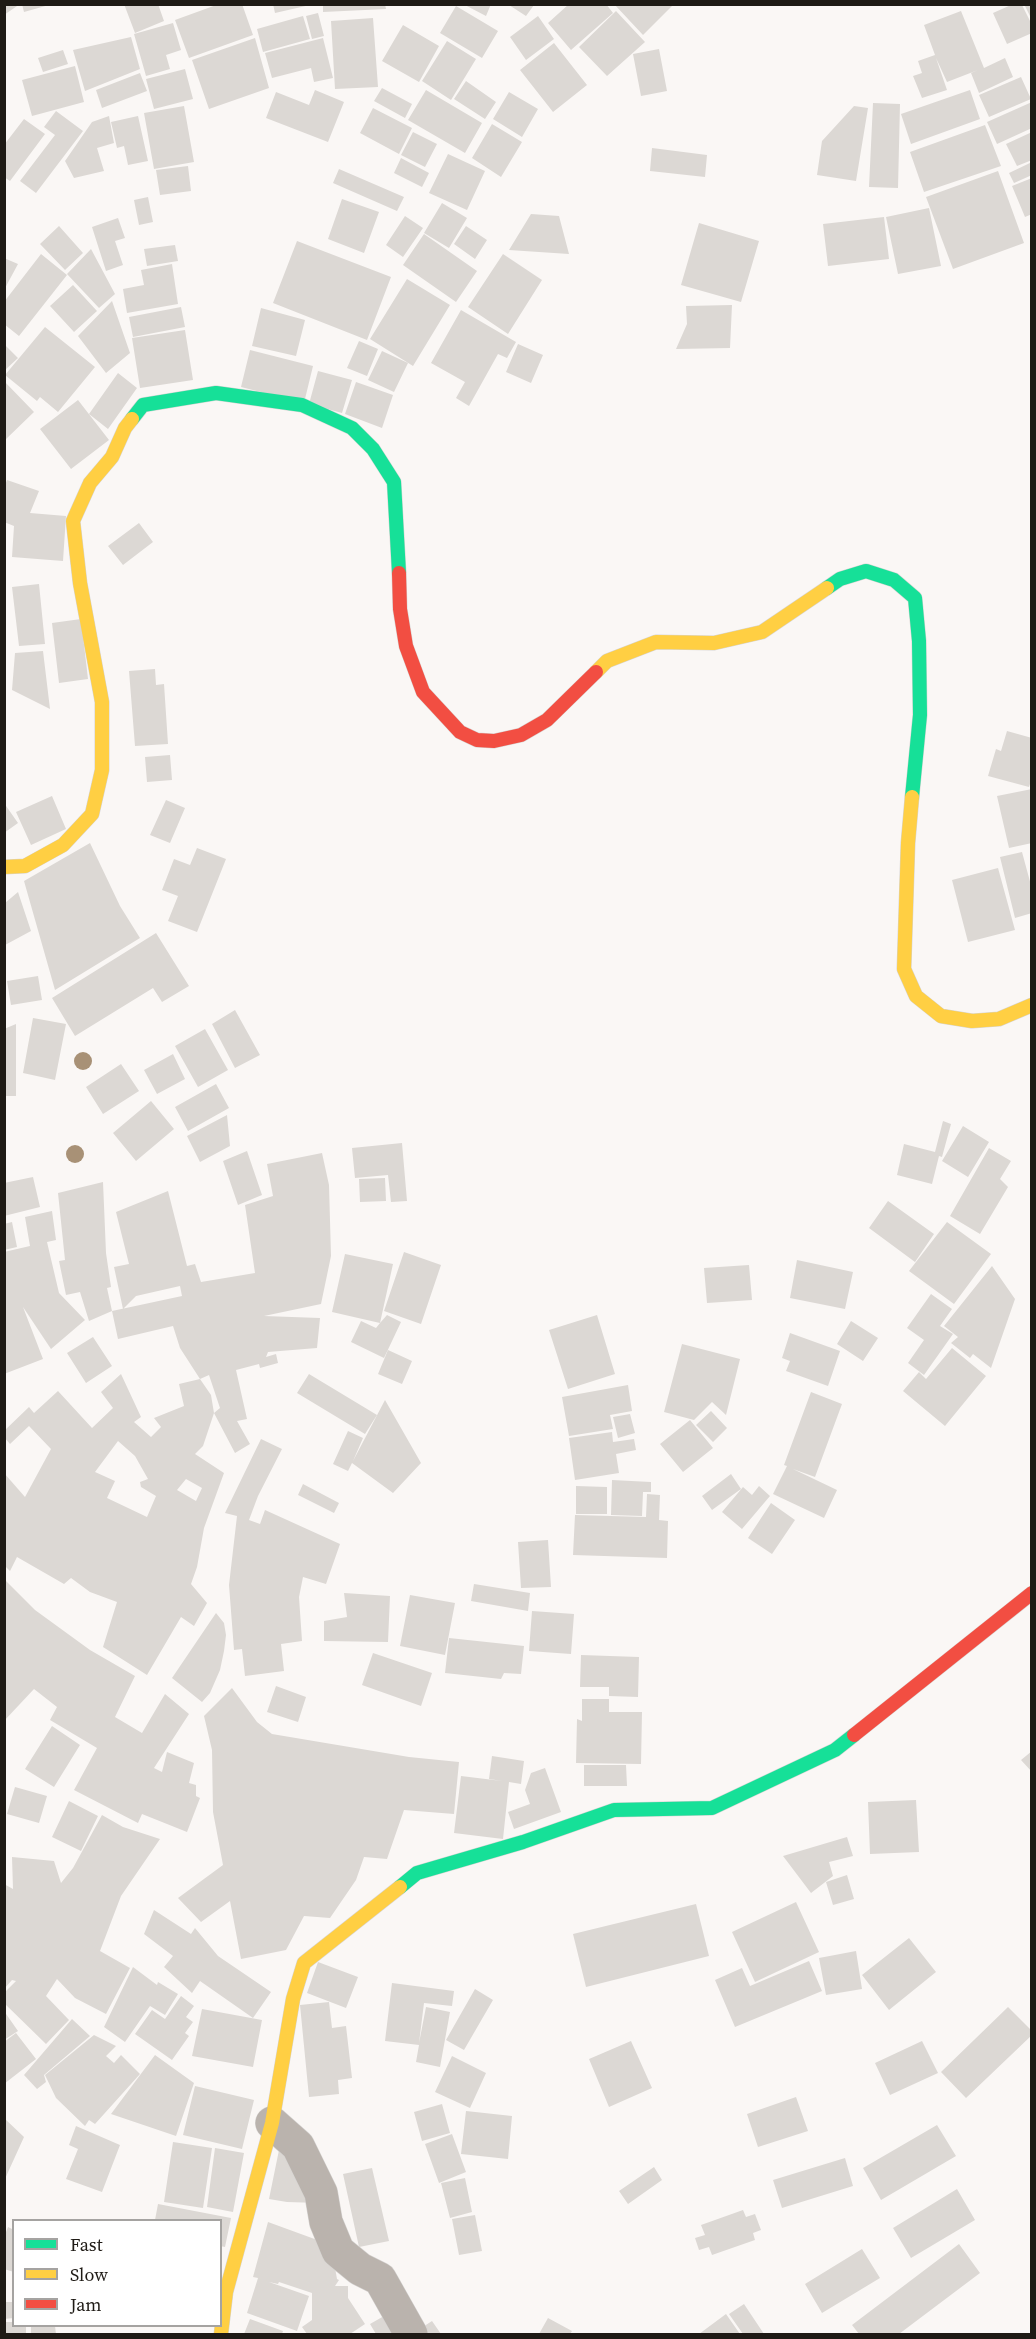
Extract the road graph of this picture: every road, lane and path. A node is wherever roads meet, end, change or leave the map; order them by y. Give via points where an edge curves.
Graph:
1 (4, 867) edge
2 (1032, 1005) edge
3 (1032, 1593) edge
4 (272, 2123) junction
5 (222, 2326) edge
6 (411, 2334) edge

1 - 2 street via 25,866 63,845 92,814 102,770 102,702 73,521 90,483 112,457 125,428 143,405 216,393 302,405 352,428 373,449 394,482 400,609 406,646 423,692 460,732 477,740 521,735 547,720 607,661 656,642 714,643 762,632 840,579 866,571 894,580 915,598 920,641 920,715 908,843 904,969 916,996 941,1016 972,1021 999,1019
3 - 4 street via 835,1750 712,1808 614,1810 417,1873 304,1963 293,1999
4 - 5 street via 226,2292
4 - 6 street via 298,2146 321,2193 326,2222 338,2251 360,2270 380,2279

